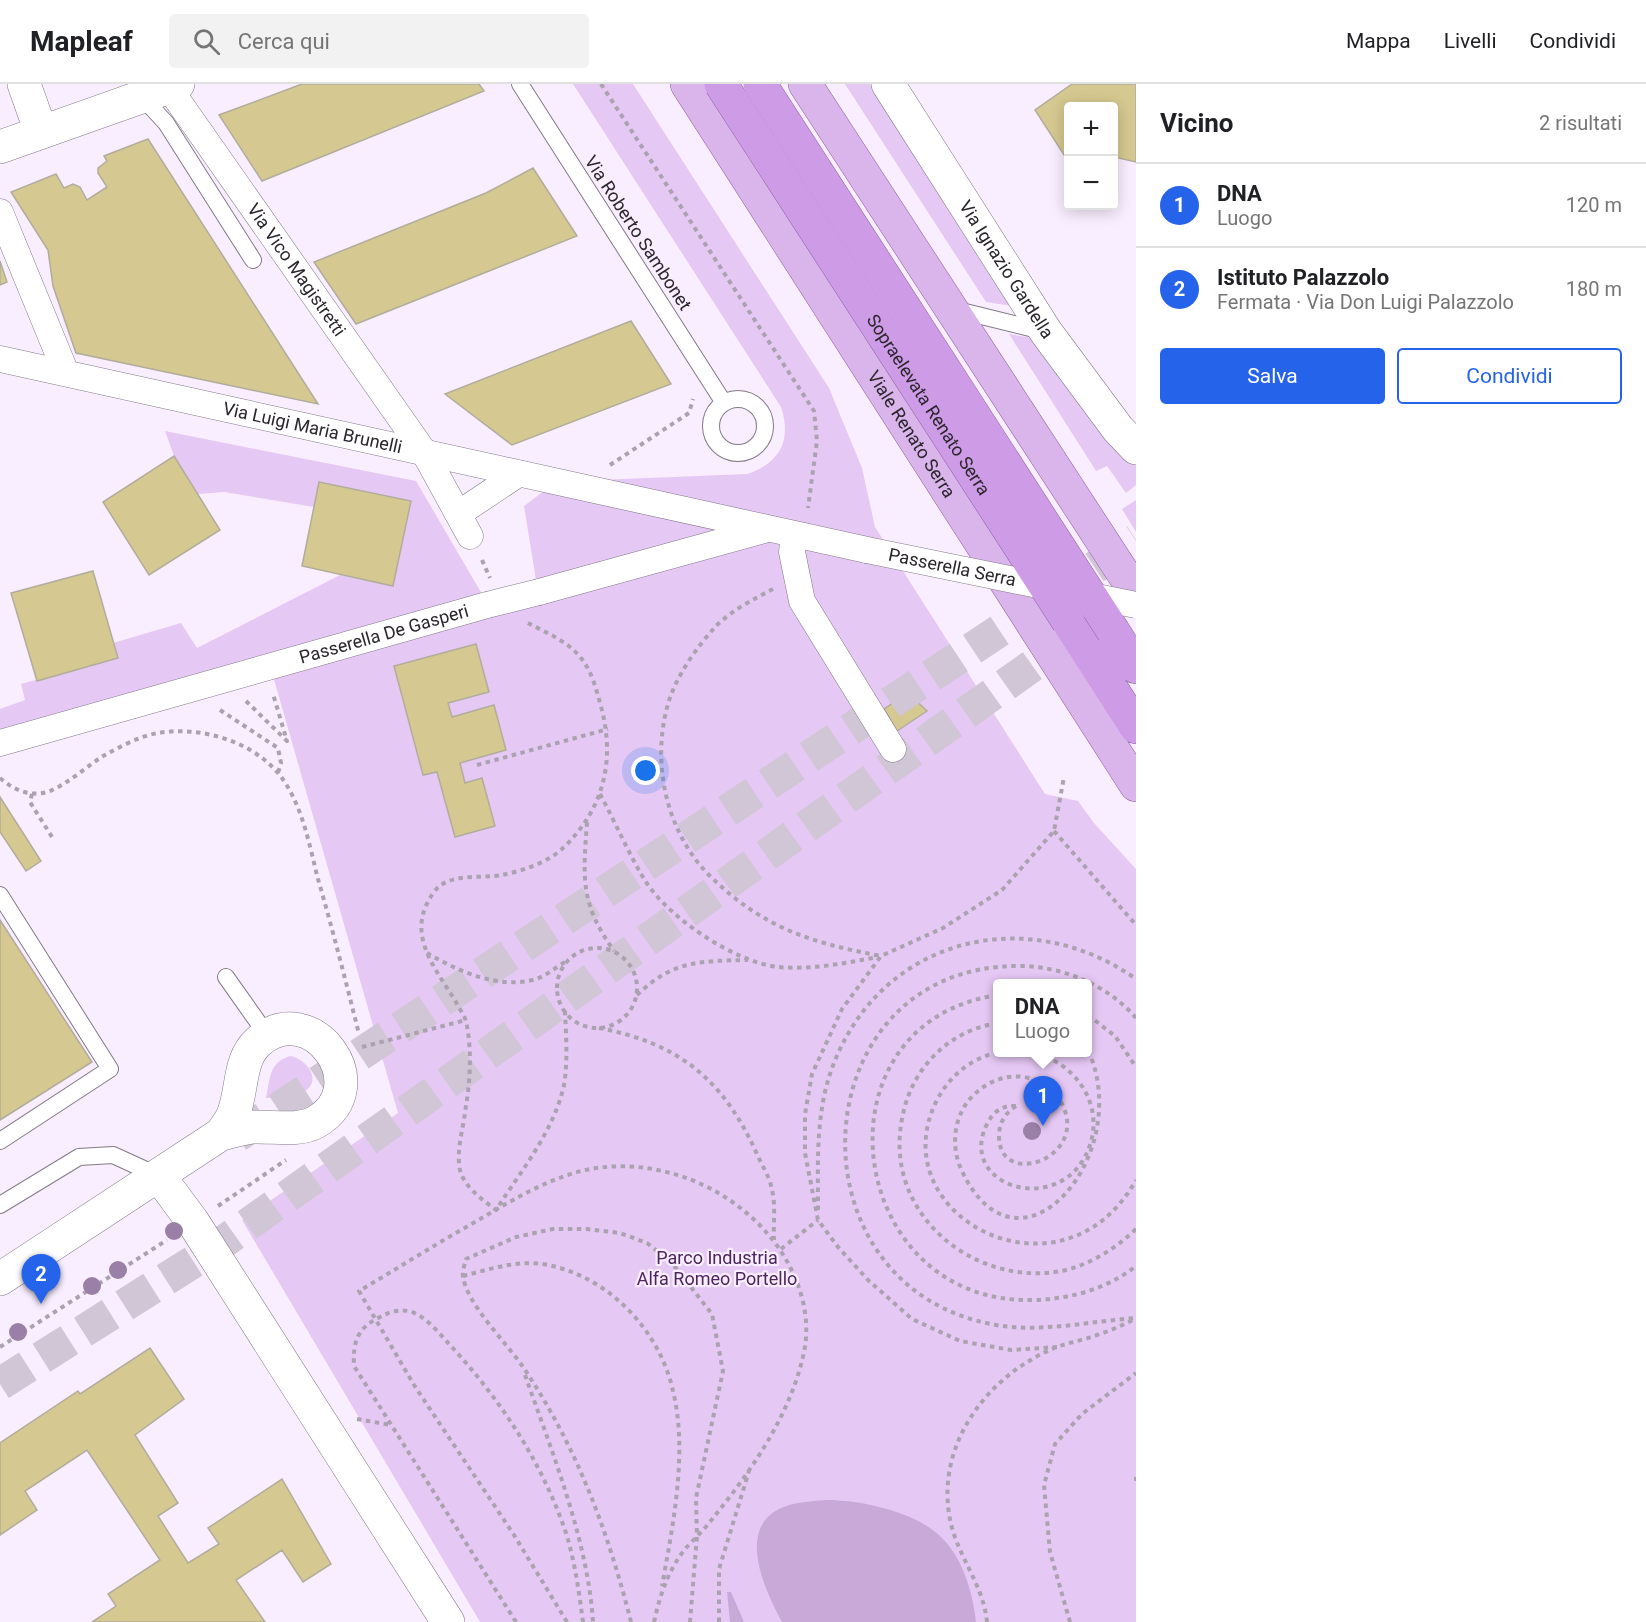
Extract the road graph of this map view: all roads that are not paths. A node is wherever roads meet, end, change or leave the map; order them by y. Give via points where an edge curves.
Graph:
1 (24, 84) edge
2 (519, 84) edge
3 (687, 84) edge
4 (721, 84) edge
5 (760, 84) edge
6 (806, 84) edge
7 (888, 84) edge
8 (164, 90) edge
9 (41, 132) junction
10 (0, 147) edge
11 (0, 212) edge
12 (253, 260) dead end
13 (953, 309) junction
14 (1046, 332) junction
15 (0, 359) edge
16 (66, 373) junction
17 (723, 403) dead end
18 (1136, 448) edge
19 (424, 452) junction
20 (518, 474) junction
21 (768, 529) junction
22 (794, 535) junction
23 (1136, 593) edge
24 (1136, 605) edge
25 (1068, 621) junction
26 (1113, 631) junction
27 (1136, 655) edge
28 (1136, 667) edge
29 (1136, 727) edge
30 (0, 743) edge
31 (893, 749) dead end
32 (1136, 764) edge
33 (1136, 785) edge
34 (0, 895) edge
35 (226, 977) dead end
36 (267, 1035) junction
37 (221, 1134) junction
38 (0, 1141) edge
39 (159, 1176) junction
40 (0, 1205) edge
41 (0, 1279) edge
42 (448, 1622) edge

1 - 9 street
2 - 17 lane, Via Roberto Sambonet
3 - 33 main road, Viale Renato Serra
4 - 25 highway, Sopraelevata Renato Serra, bridge
5 - 26 highway, Sopraelevata Renato Serra, bridge
6 - 13 main road
7 - 14 street, Via Ignazio Gardella
8 - 9 street
8 - 12 lane, Via Vico Magistretti via 166,123
8 - 19 street, Via Vico Magistretti
9 - 10 street
11 - 16 street
13 - 14 lane
13 - 23 main road
14 - 18 street, Via Ignazio Gardella
15 - 16 street, Via Luigi Maria Brunelli
16 - 19 street, Via Luigi Maria Brunelli
19 - 20 street, Via Luigi Maria Brunelli
19 - 20 street, Via Vico Magistretti via 464,525
20 - 21 street, Via Luigi Maria Brunelli
21 - 22 street, Passerella Serra
21 - 30 street, Passerella De Gasperi, bridge via 539,592 491,596 265,669
22 - 24 street, Passerella Serra, bridge
22 - 31 street via 795,578 802,601
25 - 29 highway, Sopraelevata Renato Serra
25 - 32 main road
26 - 27 main road
26 - 28 highway, Sopraelevata Renato Serra
34 - 38 lane via 110,1068
35 - 36 lane
36 - 37 street via 249,1054 233,1114
36 - 37 street via 284,1029 301,1030 320,1038 339,1065 341,1082 337,1098 328,1112 300,1127 249,1127
37 - 39 street
39 - 40 lane via 113,1155 79,1157
39 - 41 street
39 - 42 street via 200,1233

